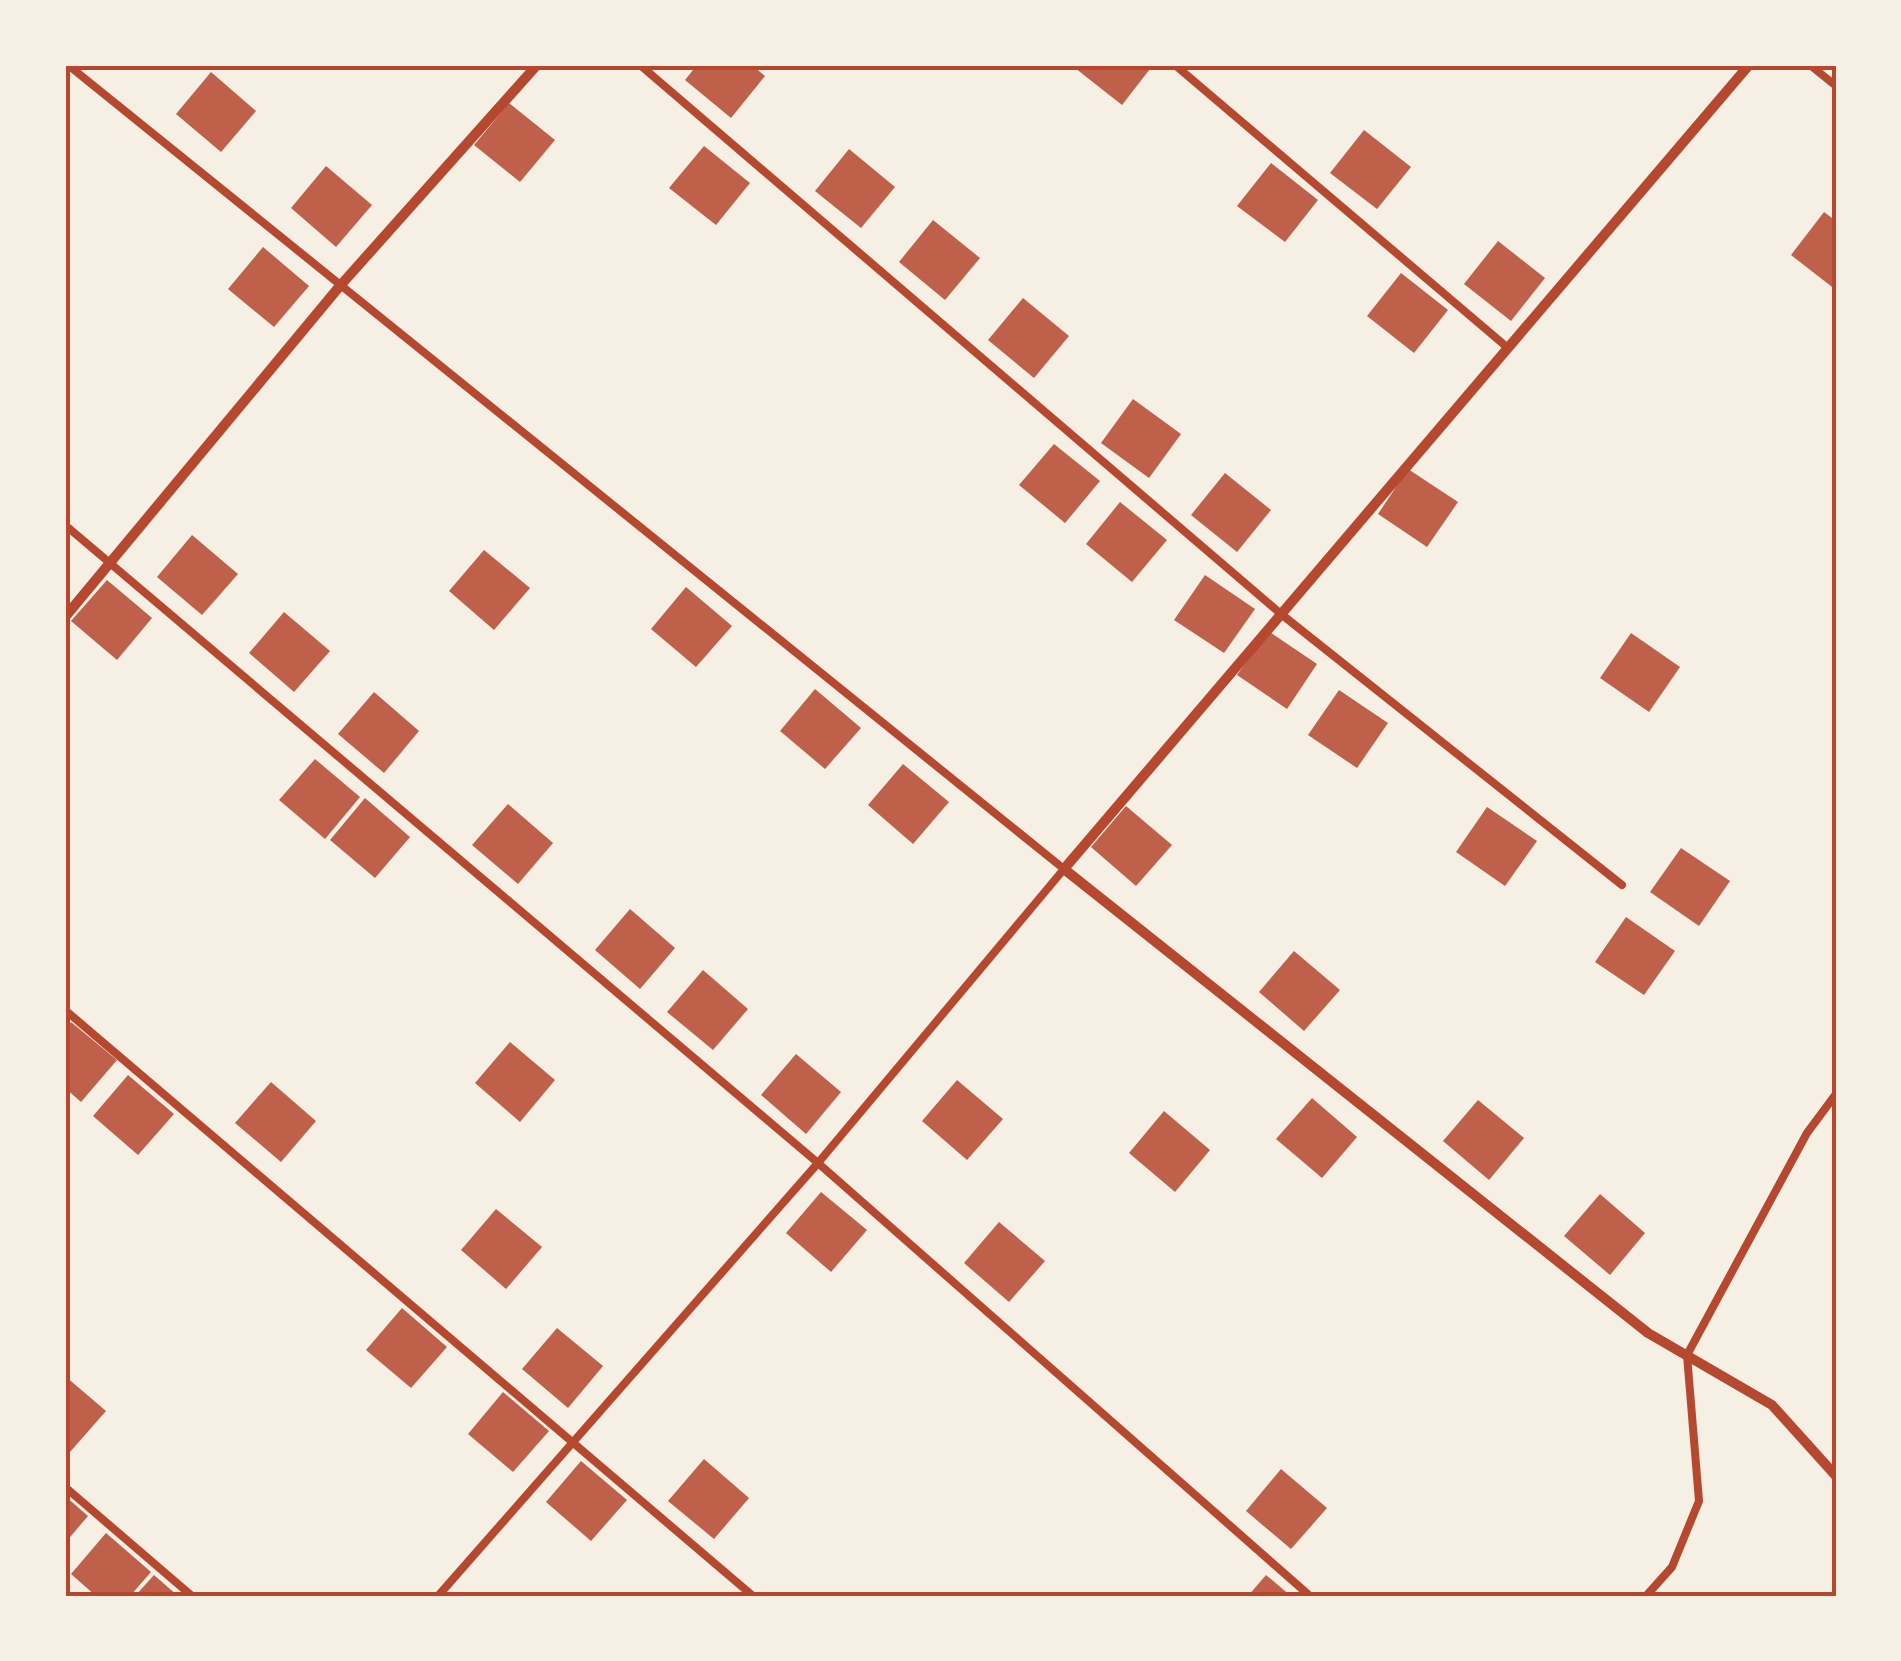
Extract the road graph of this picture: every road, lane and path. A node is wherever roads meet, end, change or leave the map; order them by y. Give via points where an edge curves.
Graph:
1 (68, 65) edge
2 (536, 65) edge
3 (640, 65) edge
4 (1175, 65) edge
5 (1810, 65) edge
6 (1746, 66) edge
7 (1836, 86) edge
8 (339, 287) junction
9 (1508, 348) junction
10 (65, 525) edge
11 (110, 564) junction
12 (1281, 614) junction
13 (65, 617) edge
14 (1064, 870) junction
15 (1622, 885) dead end
16 (65, 1010) edge
17 (1836, 1094) edge
18 (818, 1163) junction
19 (1687, 1356) junction
20 (572, 1441) junction
21 (1836, 1476) edge
22 (65, 1487) edge
23 (192, 1596) edge
24 (438, 1596) edge
25 (753, 1596) edge
26 (1310, 1596) edge
27 (1646, 1596) edge

1 - 8 lane
2 - 8 street
3 - 12 lane
4 - 9 lane
5 - 7 lane
6 - 9 street
8 - 11 street
8 - 14 lane
9 - 12 street
10 - 11 lane
11 - 13 street
11 - 18 lane
12 - 14 street
12 - 15 lane
14 - 18 lane
14 - 19 street via 1648,1333
16 - 20 lane
17 - 19 lane via 1807,1133
18 - 20 lane
18 - 26 lane
19 - 21 street via 1772,1404
19 - 27 lane via 1699,1501 1672,1567
20 - 24 lane
20 - 25 lane
22 - 23 lane

